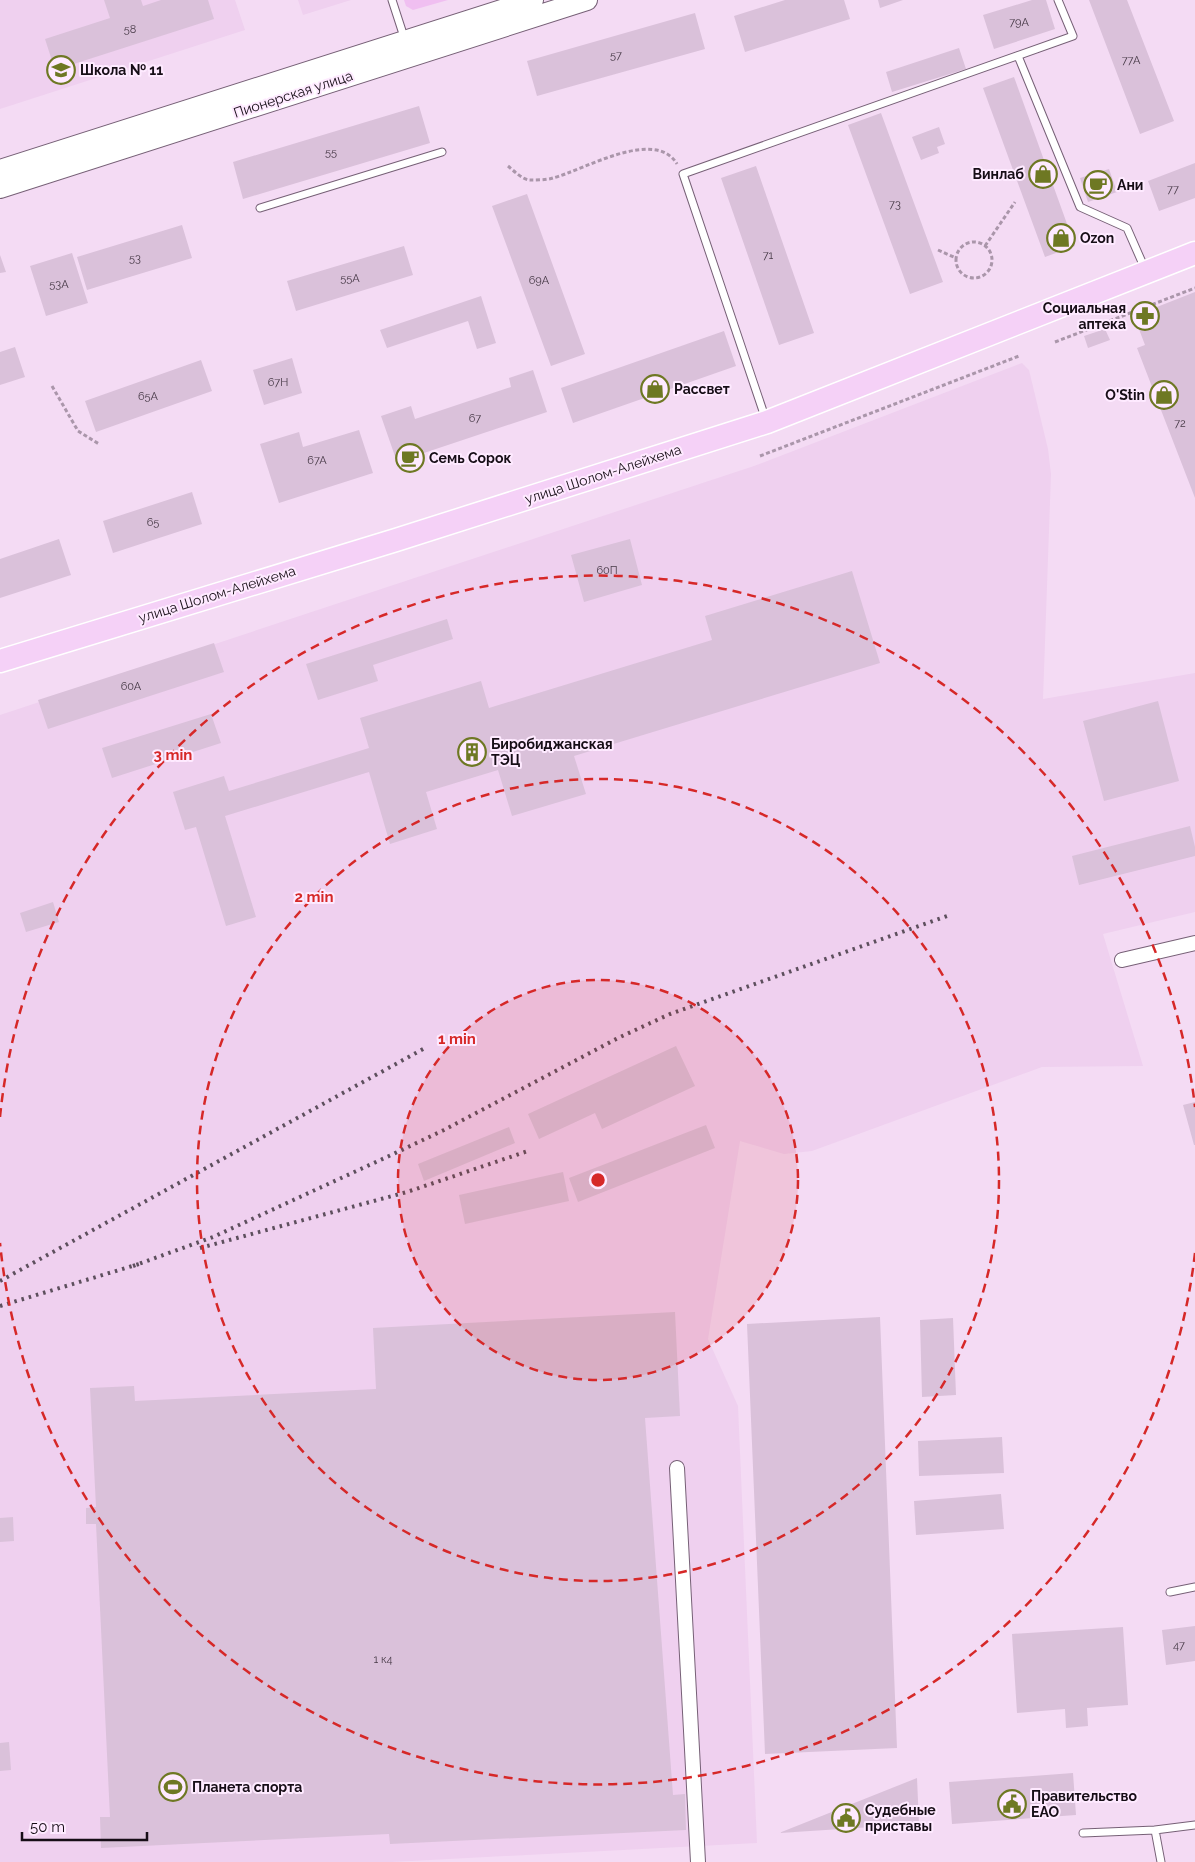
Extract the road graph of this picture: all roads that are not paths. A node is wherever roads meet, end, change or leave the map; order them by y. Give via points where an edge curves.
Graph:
1 (392, 0) edge
2 (533, 0) edge
3 (1058, 0) edge
4 (578, 1) edge
5 (408, 48) junction
6 (1018, 56) junction
7 (442, 152) dead end
8 (0, 170) edge
9 (0, 188) edge
10 (260, 208) dead end
11 (1195, 253) edge
12 (1146, 272) junction
13 (767, 422) junction
14 (0, 661) edge
15 (1195, 943) edge
16 (1122, 960) dead end
17 (677, 1468) dead end
18 (1195, 1587) edge
19 (1170, 1592) dead end
20 (1195, 1825) edge
21 (1156, 1830) junction
22 (1083, 1832) dead end
23 (698, 1862) edge
24 (1161, 1862) edge

1 - 5 lane
2 - 5 main road, Пионерская улица
3 - 6 lane via 1073,36
4 - 5 main road, Пионерская улица
5 - 8 main road, Пионерская улица
5 - 9 main road, Пионерская улица
6 - 12 lane via 1080,208 1127,228
6 - 13 lane via 683,174
7 - 10 lane
11 - 12 main road, улица Шолом-Алейхема
12 - 13 main road, улица Шолом-Алейхема
13 - 14 main road, улица Шолом-Алейхема
15 - 16 street
17 - 23 street
18 - 19 lane
20 - 21 lane
21 - 22 lane
21 - 24 lane

